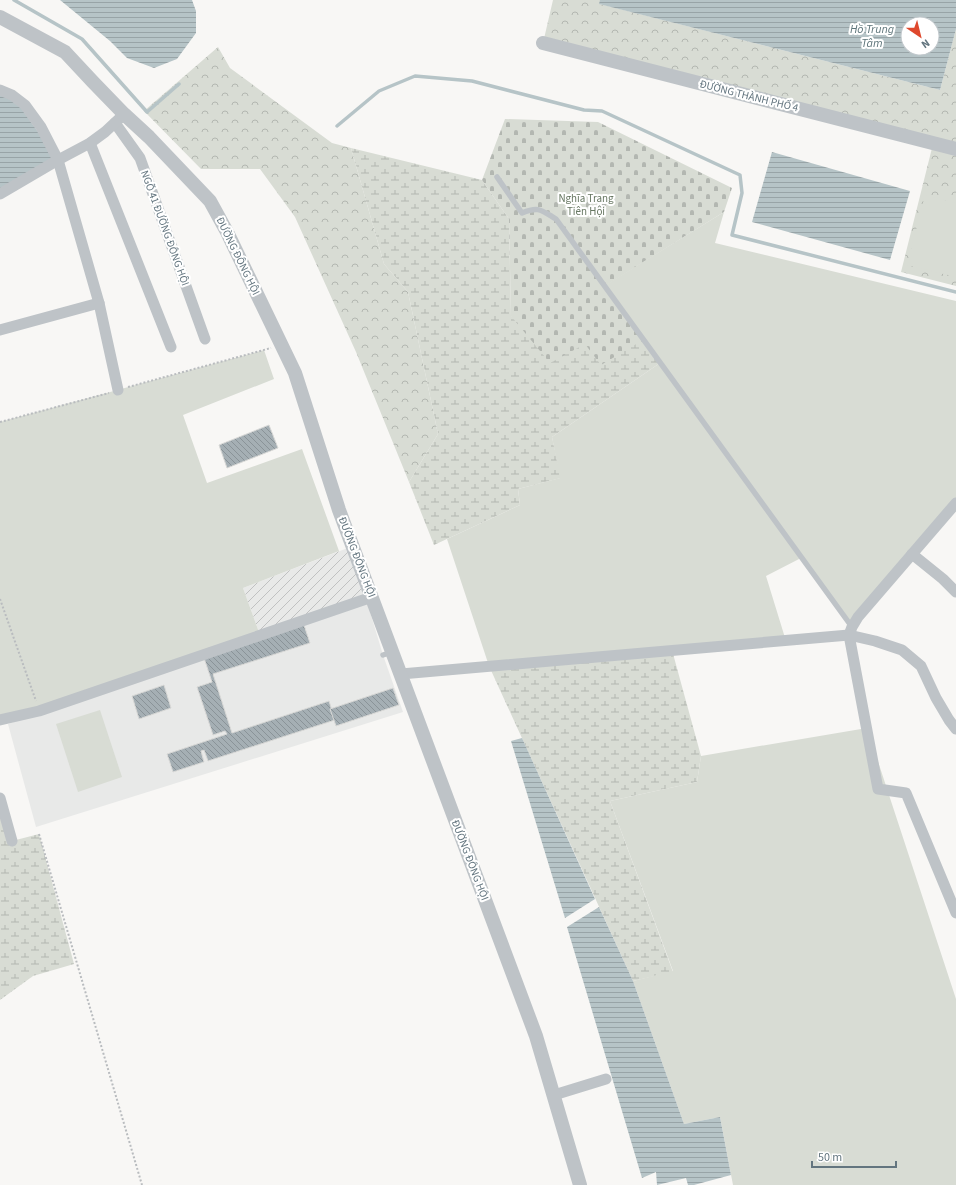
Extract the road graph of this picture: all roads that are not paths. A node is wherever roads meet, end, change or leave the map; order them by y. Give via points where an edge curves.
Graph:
1 (0, 17) edge
2 (543, 43) dead end
3 (0, 90) edge
4 (120, 118) junction
5 (90, 143) junction
6 (956, 149) edge
7 (58, 160) junction
8 (497, 177) dead end
9 (0, 194) edge
10 (99, 303) junction
11 (0, 330) edge
12 (205, 339) dead end
13 (171, 348) dead end
14 (118, 390) road end
15 (956, 503) edge
16 (912, 554) junction
17 (956, 592) edge
18 (372, 596) junction
19 (850, 631) junction
20 (401, 674) junction
21 (0, 720) edge
22 (956, 729) edge
23 (0, 798) edge
24 (12, 841) dead end
25 (956, 913) edge
26 (606, 1080) dead end
27 (554, 1095) junction
28 (580, 1185) edge

1 - 4 street, ĐƯỜNG ĐÔNG HỘI via 65,52
2 - 6 street, ĐƯỜNG THÀNH PHỐ 4
3 - 7 street via 25,105 41,127
4 - 5 street
4 - 12 street, NGÕ 41 ĐƯỜNG ĐÔNG HỘI via 140,158
4 - 18 street, ĐƯỜNG ĐÔNG HỘI via 149,137 210,201 295,373 339,510
5 - 7 street
5 - 13 street
7 - 9 street
7 - 10 street
8 - 19 lane via 522,213 534,208 556,219
10 - 11 street
10 - 14 street
15 - 16 street
16 - 17 street
16 - 19 street via 858,616
18 - 20 street, ĐƯỜNG ĐÔNG HỘI via 388,654
18 - 21 street via 39,711
19 - 20 street
19 - 22 street via 902,650 921,666 936,698
19 - 25 street via 878,788 906,793
20 - 27 street, ĐƯỜNG ĐÔNG HỘI via 536,1036
23 - 24 street
26 - 27 street
27 - 28 street, ĐƯỜNG ĐÔNG HỘI

